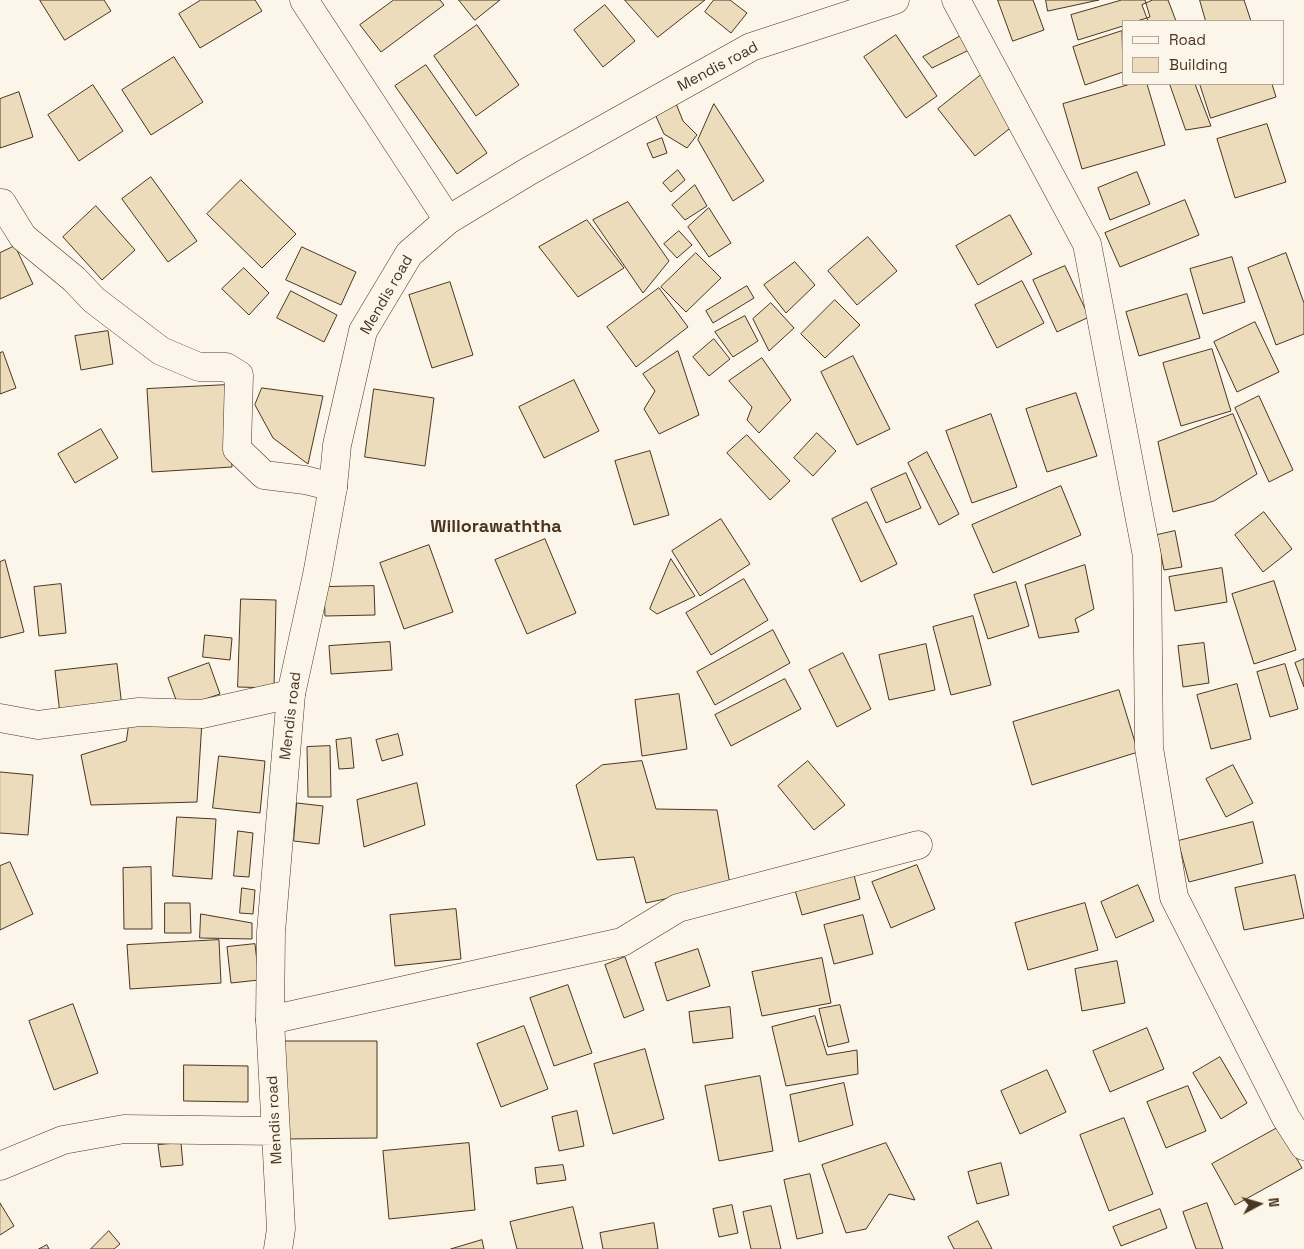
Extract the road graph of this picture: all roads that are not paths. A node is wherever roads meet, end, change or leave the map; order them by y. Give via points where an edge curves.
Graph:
1 (304, 0) edge
2 (895, 0) edge
3 (956, 0) edge
4 (0, 203) edge
5 (448, 220) junction
6 (332, 487) junction
7 (291, 694) junction
8 (0, 718) edge
9 (918, 845) dead end
10 (270, 1020) junction
11 (276, 1131) junction
12 (1304, 1146) edge
13 (0, 1166) edge
14 (278, 1249) edge

1 - 5 street
2 - 5 street, Mendis road via 751,47
3 - 12 street via 1087,244 1147,556 1149,748 1174,897 1286,1118
4 - 6 street via 24,237 94,300 160,351 199,367 226,367 239,375 237,449 264,475
5 - 6 street, Mendis road via 408,254 363,330 337,446
6 - 7 street, Mendis road
7 - 8 street via 202,714 139,712 38,725
7 - 10 street, Mendis road via 271,932
9 - 10 street via 678,908 622,942
10 - 11 street, Mendis road
11 - 13 street via 124,1129 63,1140
11 - 14 street, Mendis road via 281,1229

